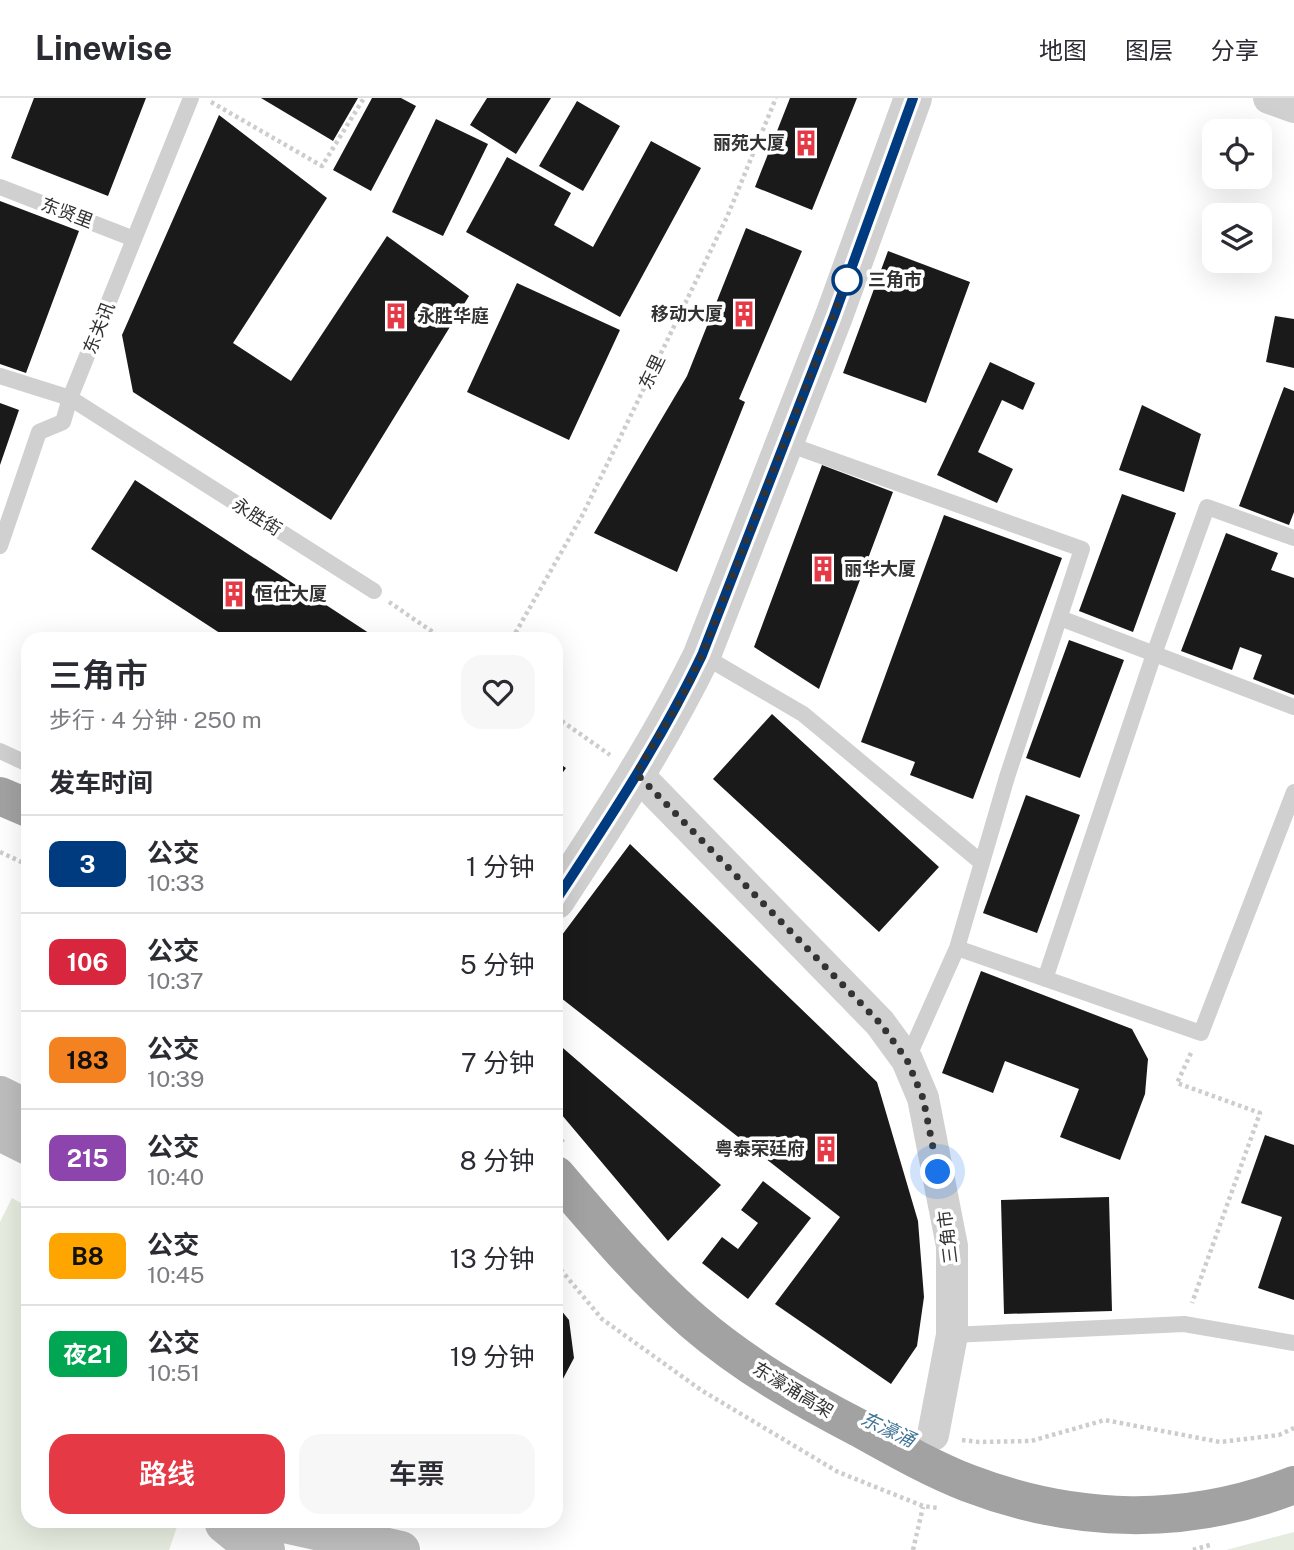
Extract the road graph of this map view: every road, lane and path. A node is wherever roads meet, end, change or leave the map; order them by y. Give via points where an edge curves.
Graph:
1 (191, 98) edge
2 (204, 98) edge
3 (364, 98) edge
4 (776, 98) edge
5 (913, 98) edge
6 (1269, 98) edge
7 (1294, 107) edge
8 (0, 187) edge
9 (134, 239) junction
10 (0, 376) edge
11 (70, 398) junction
12 (785, 443) junction
13 (1294, 538) edge
14 (0, 547) edge
15 (374, 591) joint
16 (1060, 618) junction
17 (433, 632) edge
18 (516, 632) edge
19 (1154, 654) junction
20 (702, 655) junction
21 (1294, 707) edge
22 (563, 723) edge
23 (0, 751) edge
24 (21, 761) edge
25 (636, 773) junction
26 (1294, 792) edge
27 (0, 795) edge
28 (21, 804) edge
29 (0, 852) edge
30 (21, 862) edge
31 (982, 863) junction
32 (563, 889) edge
33 (957, 948) junction
34 (1045, 979) junction
35 (1201, 1033) junction
36 (907, 1060) junction
37 (0, 1095) edge
38 (21, 1106) edge
39 (0, 1132) edge
40 (21, 1142) edge
41 (563, 1174) edge
42 (1184, 1324) junction
43 (952, 1335) junction
44 (1294, 1343) edge
45 (1294, 1428) edge
46 (933, 1435) joint
47 (1294, 1487) edge
48 (923, 1506) dead end
49 (245, 1534) edge
50 (401, 1550) edge
51 (913, 1550) edge

1 - 9 lane, 东关讯
2 - 3 path via 322,166
4 - 18 path, 东里 via 727,217 583,514
5 - 12 street
6 - 7 street
8 - 9 lane, 东贤里
9 - 11 lane, 东关讯
10 - 11 lane, 永胜街
11 - 14 lane, 东关讯 via 62,422 39,432
11 - 15 lane, 永胜街
12 - 16 lane via 1082,550
12 - 20 street
13 - 19 lane via 1207,508
15 - 17 path
16 - 19 lane
16 - 31 lane
19 - 21 lane
19 - 34 lane
20 - 25 street
20 - 31 lane via 803,715
22 - 25 path
23 - 24 lane
25 - 32 street
25 - 36 street, 三角市 via 880,1023
26 - 35 lane
27 - 28 highway
29 - 30 path
31 - 33 lane
33 - 34 lane
33 - 36 lane
34 - 35 lane
35 - 42 path via 1177,1083 1260,1112
36 - 43 street, 三角市 via 923,1098 952,1246
37 - 38 main road
39 - 40 main road
41 - 47 highway, 东濠涌高架, bridge via 586,1215 648,1283 724,1350 811,1408 971,1488 1051,1511 1120,1519 1201,1515
42 - 43 lane
42 - 44 lane
43 - 46 street, 三角市
45 - 46 path via 1279,1435 1220,1441 1105,1420 1031,1441 979,1442
48 - 51 path
49 - 50 main road

